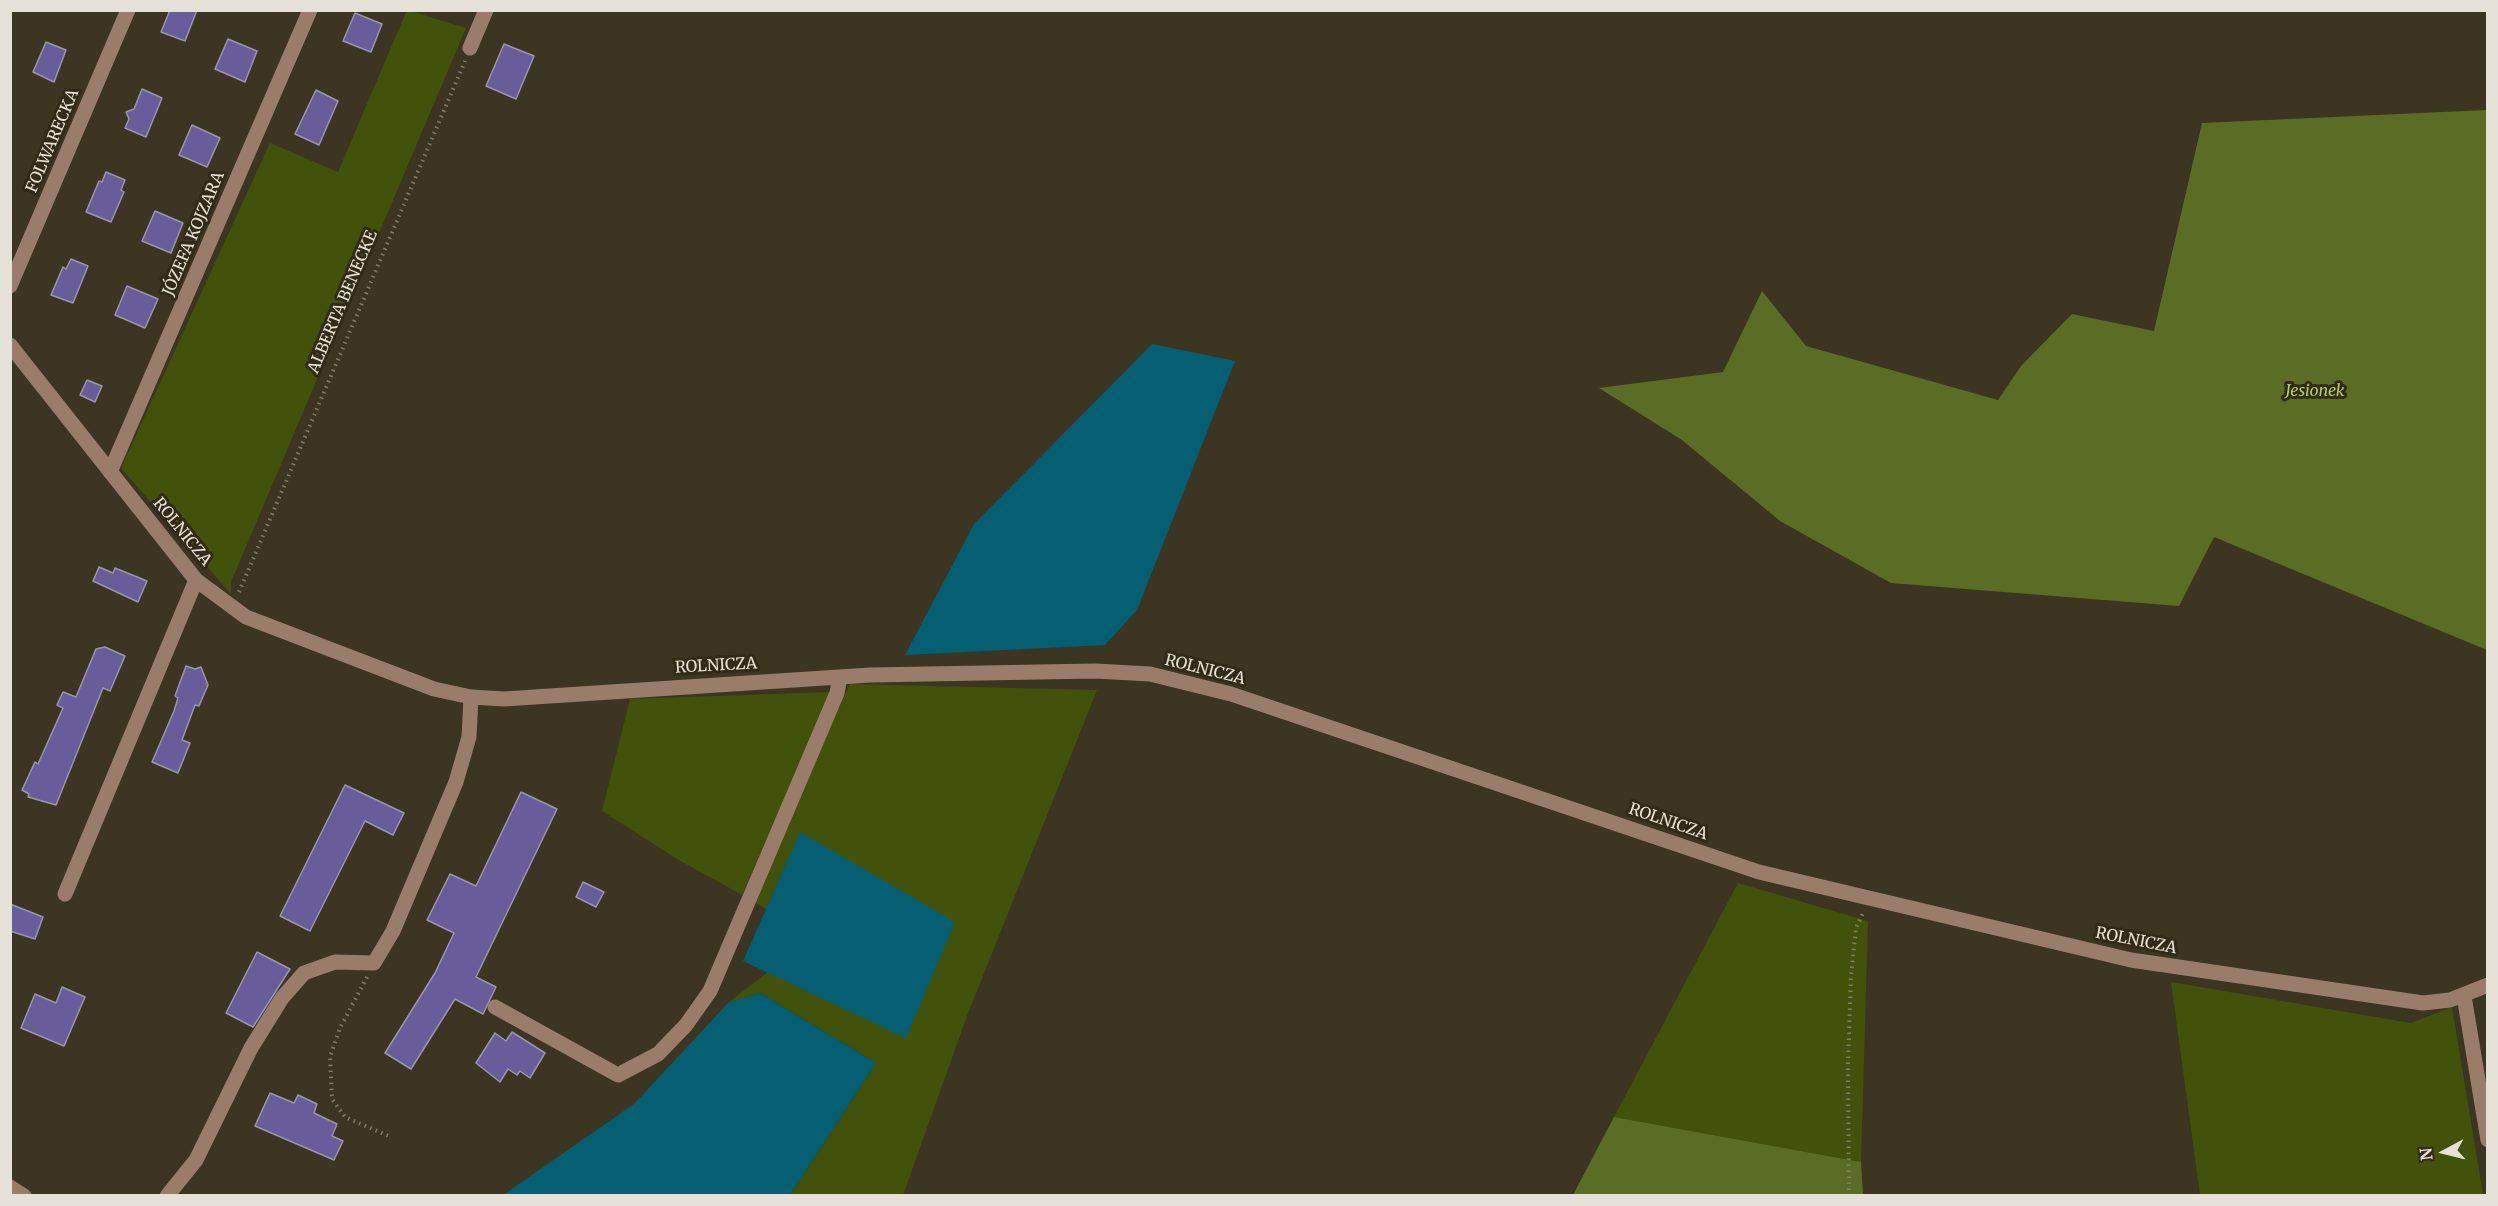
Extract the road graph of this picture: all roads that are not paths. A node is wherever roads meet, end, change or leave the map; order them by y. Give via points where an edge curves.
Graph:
1 (128, 10) edge
2 (310, 10) edge
3 (486, 10) edge
4 (470, 48) road end
5 (10, 286) edge
6 (10, 345) edge
7 (110, 472) junction
8 (196, 580) junction
9 (840, 677) junction
10 (471, 697) junction
11 (65, 894) dead end
12 (2487, 986) edge
13 (2464, 996) junction
14 (495, 1007) dead end
15 (2487, 1140) edge
16 (10, 1187) edge
17 (24, 1196) edge
18 (167, 1196) edge

1 - 5 street, FOLWARECKA
2 - 7 street, JÓZEFA KOJZARA
3 - 4 street
6 - 7 street, ROLNICZA
7 - 8 street, ROLNICZA
8 - 10 street, ROLNICZA via 246,617 434,689
8 - 11 street
9 - 10 street, ROLNICZA via 504,699
9 - 13 street, ROLNICZA via 1095,671 1150,674 1231,694 1759,872 2131,960 2423,1003
9 - 14 street via 837,693 710,991 686,1025 658,1054 618,1075
10 - 18 street via 469,737 456,782 393,931 374,963 334,962 303,973 282,998 251,1048 196,1160
12 - 13 street, ROLNICZA
13 - 15 street
16 - 17 street

